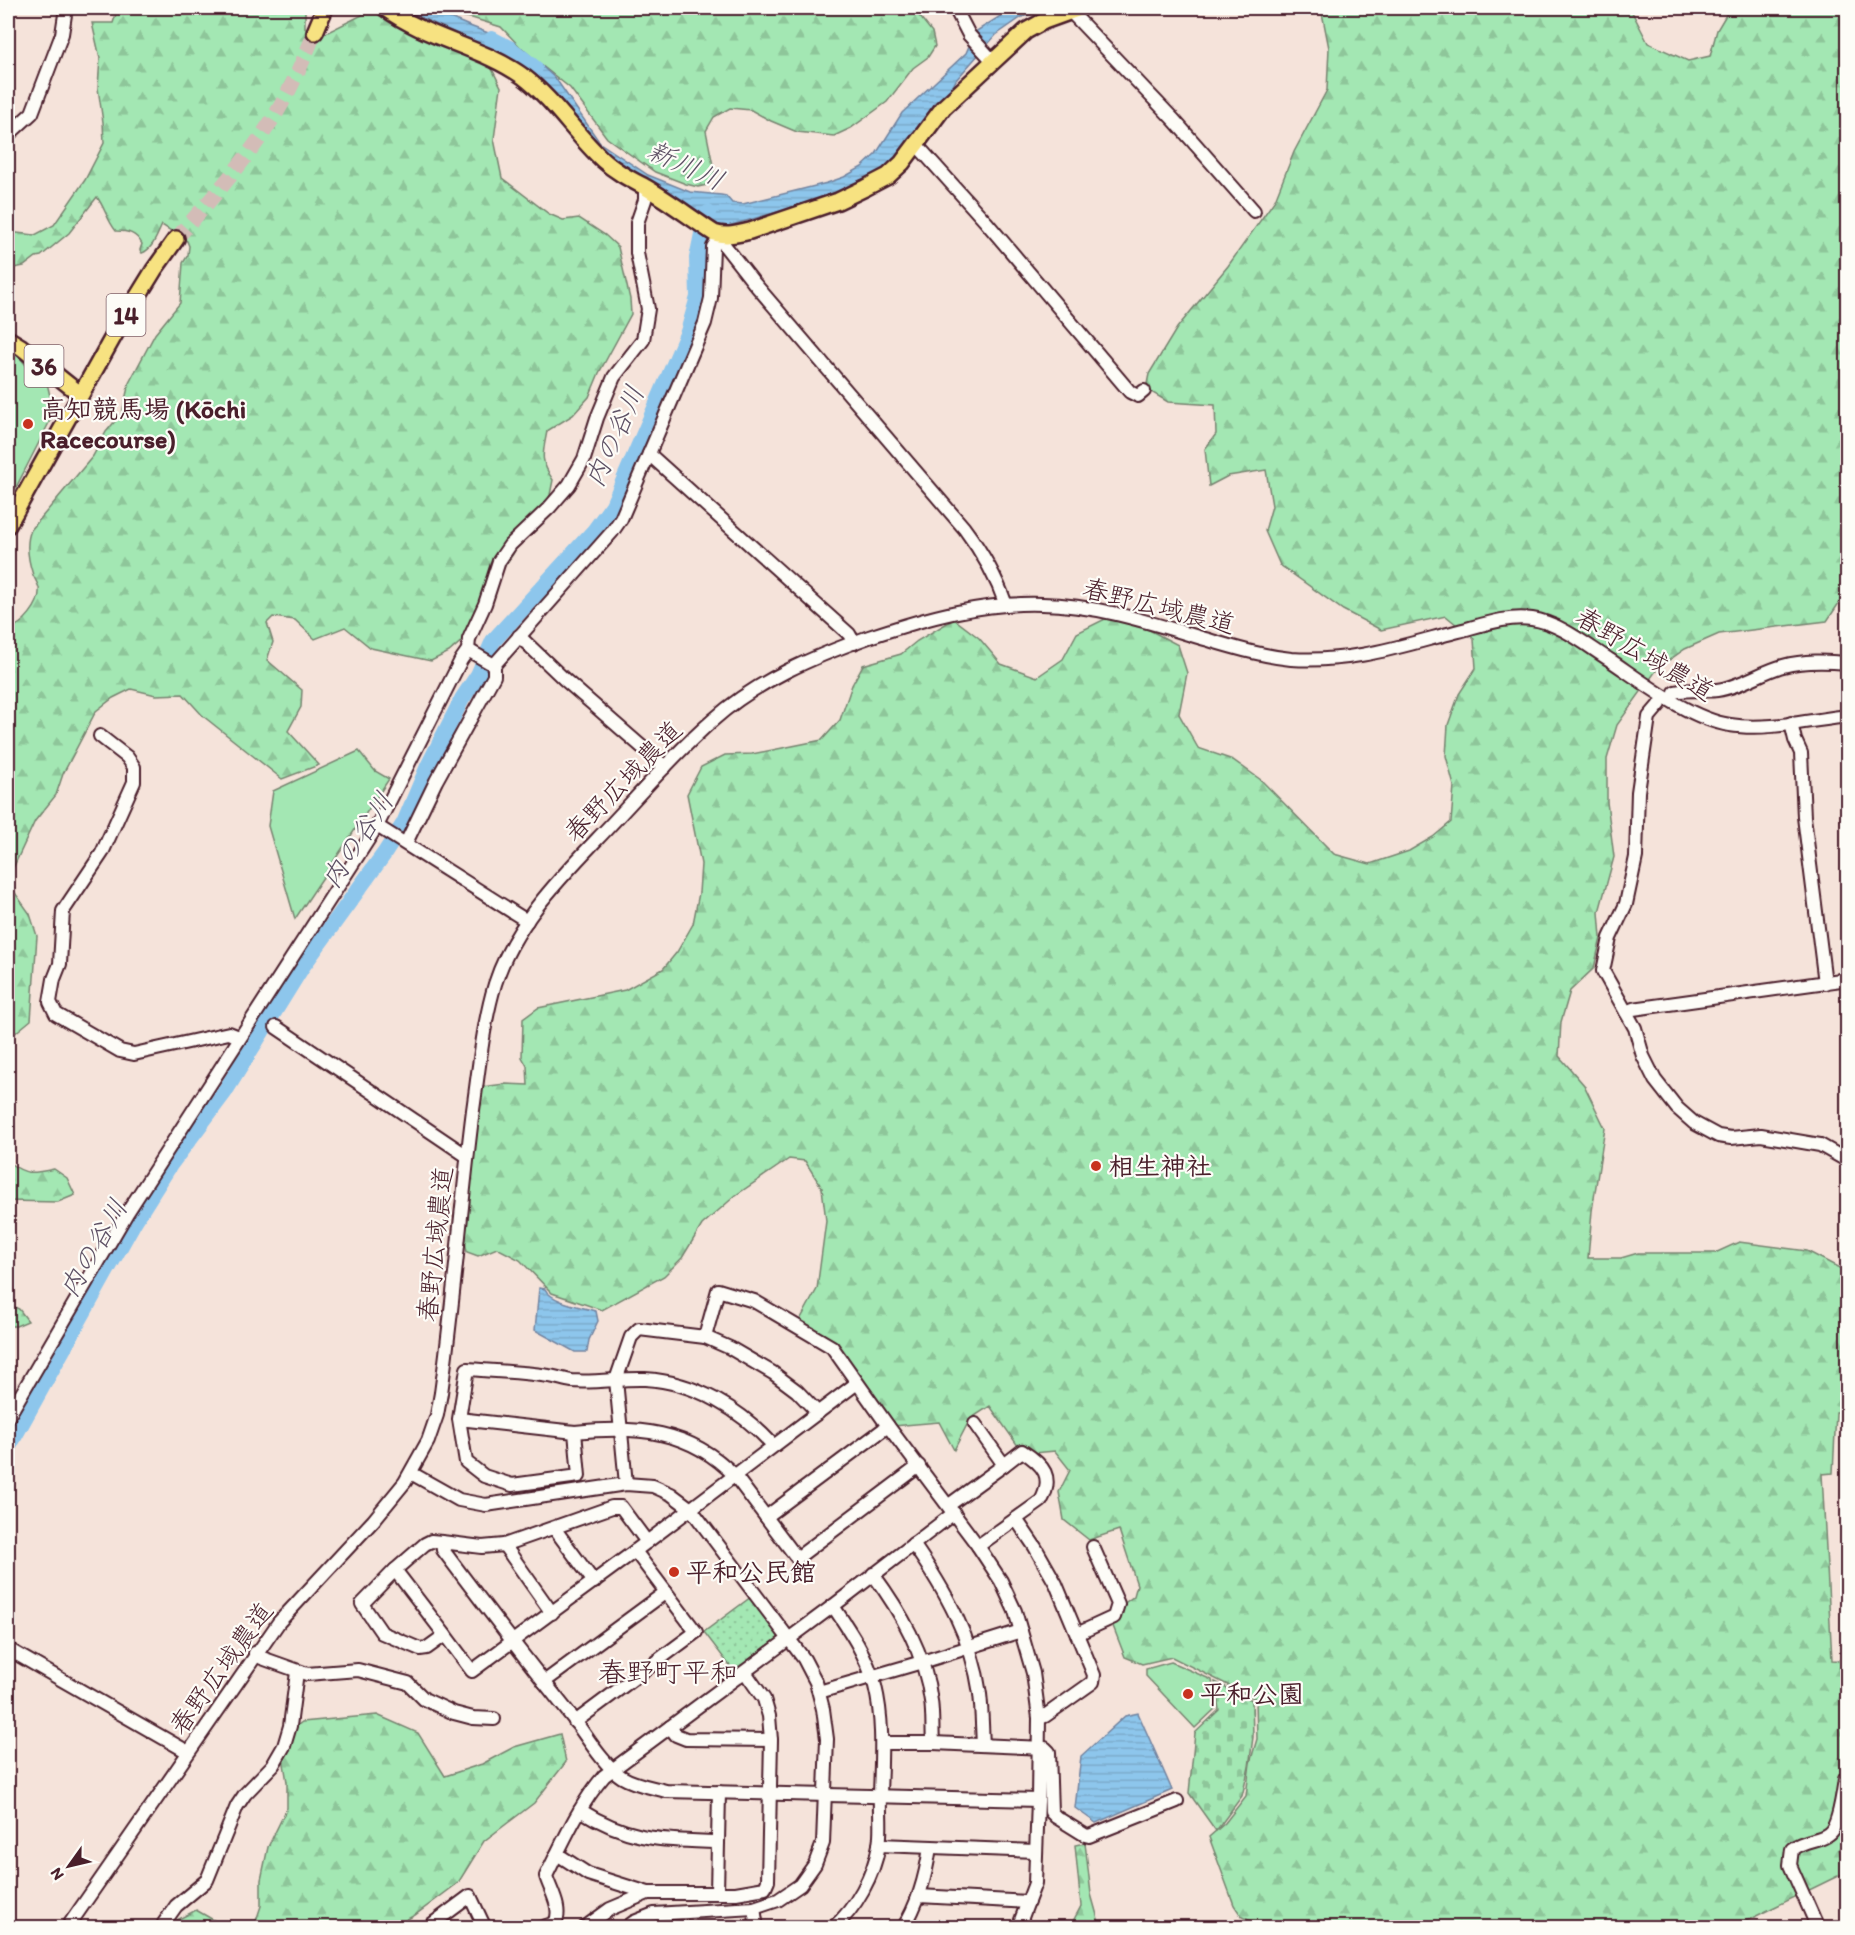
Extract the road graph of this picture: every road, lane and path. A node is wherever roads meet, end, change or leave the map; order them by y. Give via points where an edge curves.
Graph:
1 (66, 8) edge
2 (325, 8) edge
3 (385, 8) edge
4 (955, 8) edge
5 (1075, 9) edge
6 (315, 32) tunnel mouth
7 (990, 59) junction
8 (8, 135) edge
9 (916, 144) junction
10 (645, 187) junction
11 (1254, 211) dead end
12 (718, 234) junction
13 (176, 239) tunnel mouth
14 (8, 339) edge
15 (1144, 391) dead end
16 (80, 394) junction
17 (650, 454) junction
18 (8, 525) edge
19 (1006, 605) junction
20 (519, 636) junction
21 (854, 642) junction
22 (471, 652) junction
23 (1848, 663) edge
24 (492, 664) junction
25 (1675, 692) dead end
26 (1660, 704) dead end
27 (1848, 716) edge
28 (1791, 723) junction
29 (100, 736) dead end
30 (665, 767) junction
31 (379, 827) junction
32 (404, 842) junction
33 (527, 921) junction
34 (1848, 979) edge
35 (1825, 983) junction
36 (1626, 1012) junction
37 (276, 1027) dead end
38 (239, 1037) junction
39 (467, 1156) junction
40 (1848, 1161) edge
41 (705, 1336) junction
42 (616, 1380) junction
43 (857, 1383) junction
44 (818, 1413) junction
45 (8, 1418) edge
46 (459, 1419) junction
47 (975, 1424) dead end
48 (888, 1426) junction
49 (620, 1430) junction
50 (575, 1432) junction
51 (773, 1445) junction
52 (1004, 1465) junction
53 (919, 1466) junction
54 (411, 1473) junction
55 (735, 1476) junction
56 (626, 1484) junction
57 (691, 1509) junction
58 (952, 1509) junction
59 (766, 1517) junction
60 (1016, 1519) junction
61 (554, 1528) junction
62 (442, 1542) junction
63 (647, 1542) junction
64 (913, 1544) junction
65 (504, 1545) junction
66 (978, 1546) junction
67 (1093, 1547) dead end
68 (635, 1551) junction
69 (395, 1570) junction
70 (873, 1574) junction
71 (594, 1582) junction
72 (666, 1592) junction
73 (833, 1606) junction
74 (552, 1613) junction
75 (1021, 1631) junction
76 (445, 1635) junction
77 (1077, 1635) junction
78 (788, 1638) junction
79 (513, 1642) junction
80 (969, 1647) junction
81 (8, 1649) edge
82 (255, 1653) junction
83 (922, 1662) junction
84 (297, 1672) junction
85 (745, 1672) junction
86 (872, 1677) junction
87 (544, 1682) junction
88 (819, 1692) junction
89 (1039, 1718) junction
90 (494, 1719) dead end
91 (575, 1722) junction
92 (670, 1727) junction
93 (771, 1740) junction
94 (882, 1743) junction
95 (933, 1743) junction
96 (983, 1745) junction
97 (1039, 1747) junction
98 (188, 1752) junction
99 (613, 1769) junction
100 (1848, 1779) edge
101 (719, 1792) junction
102 (770, 1792) junction
103 (825, 1795) junction
104 (880, 1795) junction
105 (1038, 1800) junction
106 (1177, 1801) dead end
107 (580, 1810) junction
108 (718, 1842) junction
109 (879, 1845) junction
110 (930, 1847) junction
111 (1036, 1851) junction
112 (557, 1854) junction
113 (648, 1893) junction
114 (717, 1893) junction
115 (919, 1896) junction
116 (1028, 1902) junction
117 (754, 1908) junction
118 (556, 1925) edge
119 (67, 1928) edge
120 (163, 1928) edge
121 (427, 1928) edge
122 (485, 1928) edge
123 (540, 1928) edge
124 (584, 1928) edge
125 (626, 1928) edge
126 (756, 1928) edge
127 (833, 1928) edge
128 (903, 1928) edge
129 (1018, 1928) edge
130 (1818, 1928) edge

1 - 8 street via 62,34 32,113
2 - 6 main road
3 - 10 main road via 409,23 500,62 525,78 605,162
4 - 7 street via 969,35
5 - 7 main road via 1026,31
5 - 11 street
7 - 9 main road via 943,108
9 - 12 main road via 888,176 838,201 750,231
9 - 15 street via 1130,392 1138,396
10 - 12 main road
10 - 22 street via 637,223 648,309 643,340 614,377 584,459 569,485 499,561 469,639
12 - 17 street via 713,247 711,298 705,323
12 - 19 street via 754,283 964,528 982,553
13 - 16 main road, 14
14 - 16 main road, 36
16 - 18 main road, 36
17 - 20 street via 612,532
17 - 21 street
19 - 21 street, 春野広域農道 via 921,619
19 - 28 street, 春野広域農道 via 1089,608 1123,614 1251,653 1326,660 1356,658 1488,624 1531,618 1575,638 1702,717 1751,727
20 - 24 street
20 - 30 street
21 - 30 street, 春野広域農道 via 819,655 740,698
22 - 24 street
22 - 31 street via 461,660
23 - 25 street via 1819,661 1783,666 1718,690
24 - 32 street via 494,676
26 - 36 street via 1649,717 1638,792 1636,857 1626,904 1610,938 1603,971
27 - 28 street, 春野広域農道
28 - 35 street via 1801,753 1804,817
29 - 38 street via 134,766 134,782 102,853 63,911 60,964 50,1002 56,1014 120,1051 134,1054 229,1033
30 - 33 street, 春野広域農道 via 566,872
31 - 32 street
31 - 38 street
32 - 33 street
33 - 39 street, 春野広域農道 via 497,978 488,1011
34 - 35 street
35 - 36 street
36 - 40 street via 1655,1080 1694,1123 1718,1136 1761,1135 1820,1145
37 - 39 street
38 - 45 street via 127,1212
39 - 54 street, 春野広域農道 via 441,1393 428,1441
41 - 42 street via 639,1329 631,1337
41 - 43 street via 718,1290 754,1301 832,1347
41 - 44 street via 773,1373
42 - 46 street via 572,1381 467,1369
42 - 49 street
42 - 51 street via 646,1379 700,1392 730,1408
43 - 44 street
43 - 48 street
44 - 51 street
46 - 50 street
46 - 50 street via 466,1462 484,1476 512,1485 579,1476
47 - 52 street
48 - 53 street
48 - 59 street
49 - 50 street
49 - 55 street via 673,1436 701,1449
49 - 56 street
51 - 55 street
52 - 58 street
52 - 60 street via 1022,1451 1037,1460 1047,1476 1047,1490 1041,1501
53 - 58 street
53 - 59 street via 797,1558
54 - 56 street via 459,1500 486,1505
54 - 82 street, 春野広域農道
55 - 57 street
55 - 59 street
56 - 57 street via 653,1486
57 - 63 street
57 - 78 street
58 - 64 street
58 - 66 street
60 - 66 street
60 - 77 street via 1056,1584
61 - 63 street via 621,1507
61 - 65 street
61 - 71 street
62 - 65 street via 482,1547
62 - 69 street via 425,1544
62 - 79 street via 443,1550
63 - 68 street
64 - 70 street
64 - 80 street via 941,1583
65 - 74 street
66 - 75 street via 1000,1581
67 - 77 street via 1118,1604 1114,1617
68 - 71 street
68 - 72 street
69 - 76 street
69 - 76 street via 362,1604 382,1634 420,1648 427,1648
70 - 73 street
70 - 83 street via 907,1626
71 - 74 street
72 - 87 street
72 - 91 street via 696,1632
73 - 78 street
73 - 86 street via 853,1636
74 - 79 street
75 - 80 street
75 - 89 street via 1033,1673
76 - 79 street via 472,1671
77 - 89 street via 1094,1675 1093,1682
78 - 85 street
78 - 88 street via 804,1659
79 - 87 street
80 - 83 street
80 - 96 street via 980,1694
81 - 98 street
82 - 84 street
82 - 98 street, 春野広域農道
83 - 86 street
83 - 95 street via 931,1702
84 - 90 street via 358,1670 408,1683 424,1699 454,1713
84 - 120 street via 284,1746 273,1765 237,1806 207,1880 176,1906
85 - 92 street
85 - 93 street via 764,1699
86 - 88 street
86 - 94 street
87 - 91 street
88 - 103 street via 827,1738
89 - 97 street
91 - 99 street
92 - 93 street via 686,1739
92 - 99 street
93 - 102 street
94 - 95 street
94 - 104 street
95 - 96 street
96 - 97 street
97 - 105 street
97 - 106 street via 1049,1752 1051,1812 1085,1835
98 - 119 street, 春野広域農道
99 - 101 street via 640,1785 666,1791
99 - 107 street via 594,1787
100 - 130 street via 1828,1834 1800,1842 1792,1849 1790,1865
101 - 102 street
101 - 108 street
102 - 103 street
102 - 114 street via 765,1888
103 - 104 street
103 - 117 street via 823,1843 814,1864 800,1885 778,1900
104 - 105 street
104 - 109 street
105 - 111 street
107 - 108 street via 624,1833 658,1840
107 - 112 street
108 - 114 street
109 - 110 street
109 - 127 street via 859,1898
110 - 111 street
110 - 115 street
111 - 116 street via 1035,1883
112 - 113 street via 588,1874
112 - 118 street via 546,1876 557,1905
113 - 114 street
113 - 124 street via 610,1909
115 - 116 street
115 - 128 street
116 - 129 street
117 - 125 street via 654,1914
117 - 126 street
118 - 123 street
121 - 122 street via 470,1896

